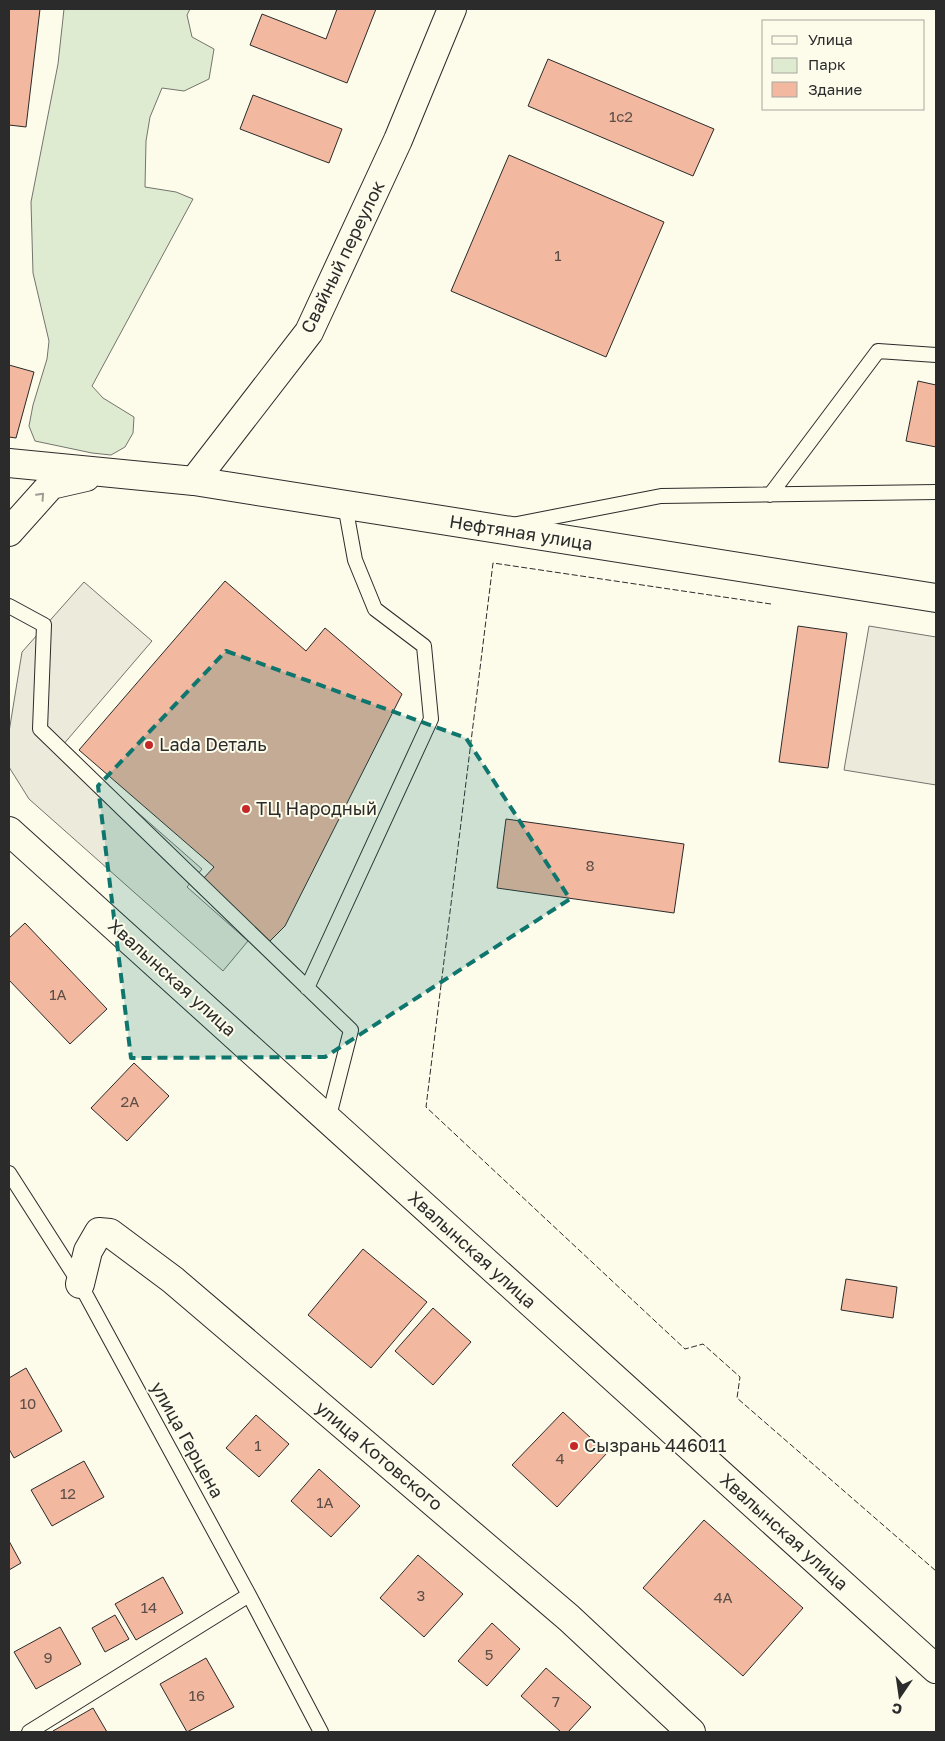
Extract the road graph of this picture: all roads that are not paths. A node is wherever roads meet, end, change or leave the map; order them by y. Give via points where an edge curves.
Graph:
1 (452, 9) edge
2 (936, 355) edge
3 (9, 462) edge
4 (105, 472) junction
5 (194, 481) junction
6 (936, 492) edge
7 (770, 495) junction
8 (345, 505) junction
9 (496, 529) junction
10 (9, 532) edge
11 (936, 598) edge
12 (9, 606) edge
13 (9, 831) edge
14 (307, 988) junction
15 (328, 1120) junction
16 (9, 1173) edge
17 (80, 1284) junction
18 (249, 1595) junction
19 (936, 1669) edge
20 (29, 1732) edge
21 (320, 1732) edge
22 (691, 1732) edge

1 - 5 street, Свайный переулок via 398,140 309,332
2 - 7 lane via 878,351
3 - 4 street, Нефтяная улица
4 - 5 street, Нефтяная улица
10 -> 4 street via 51,486
5 - 8 street, Нефтяная улица
6 - 7 lane
7 - 9 lane via 661,496
8 - 9 street, Нефтяная улица
8 - 14 lane via 355,560 375,609 424,646 431,719
9 - 11 street, Нефтяная улица
12 - 14 lane via 44,625 40,729
13 - 15 street, Хвалынская улица
14 - 15 lane via 351,1030
15 - 19 street, Хвалынская улица
16 - 17 lane, улица Герцена
17 - 18 lane, улица Герцена
17 - 22 street, улица Котовского via 88,1251 99,1232 110,1233 173,1280 562,1612
18 - 20 lane
18 - 21 lane, улица Герцена

